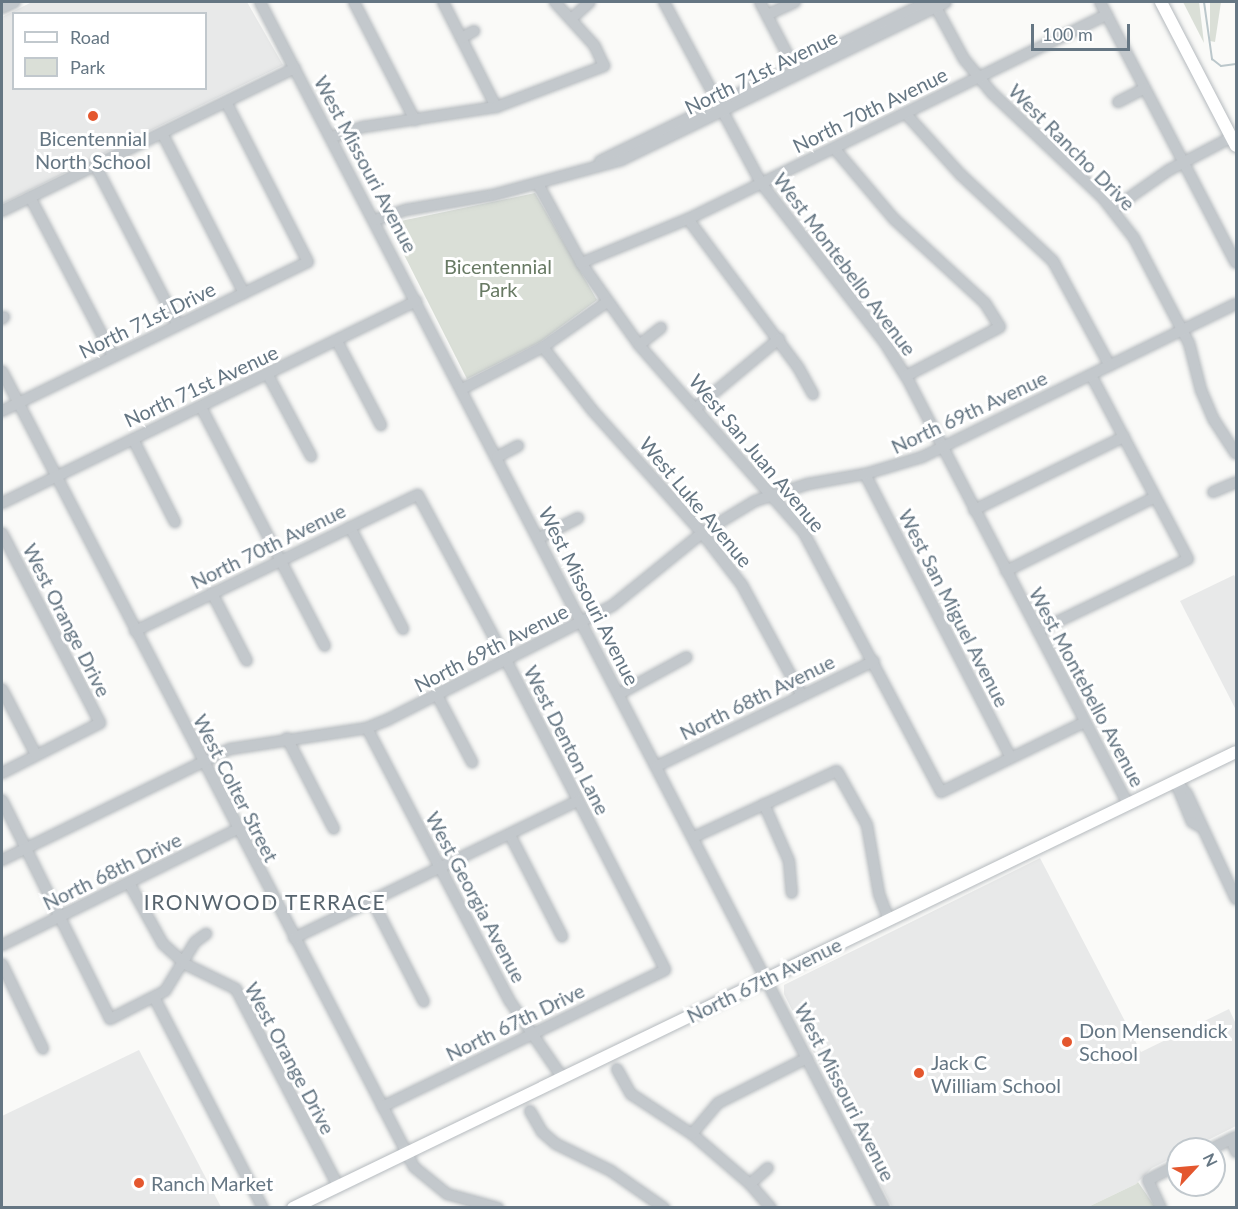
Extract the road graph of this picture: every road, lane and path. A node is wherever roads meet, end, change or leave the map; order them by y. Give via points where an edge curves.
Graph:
1 (15, 2) edge
2 (260, 2) edge
3 (354, 2) edge
4 (443, 2) edge
5 (555, 2) edge
6 (590, 2) edge
7 (664, 2) edge
8 (760, 2) edge
9 (795, 2) edge
10 (1100, 2) edge
11 (1161, 2) edge
12 (936, 3) edge
13 (2, 8) edge
14 (766, 15) junction
15 (1107, 15) junction
16 (571, 19) junction
17 (474, 32) dead end
18 (462, 38) junction
19 (295, 68) junction
20 (796, 70) junction
21 (978, 77) junction
22 (1145, 88) junction
23 (226, 102) junction
24 (1118, 102) dead end
25 (496, 106) junction
26 (719, 108) junction
27 (906, 114) junction
28 (415, 120) junction
29 (162, 133) junction
30 (332, 137) junction
31 (1234, 141) edge
32 (834, 148) junction
33 (1184, 162) junction
34 (95, 165) junction
35 (761, 183) junction
36 (538, 184) junction
37 (30, 197) junction
38 (1113, 209) junction
39 (2, 211) edge
40 (688, 219) junction
41 (375, 220) junction
42 (581, 263) junction
43 (1236, 263) edge
44 (244, 293) junction
45 (416, 301) junction
46 (607, 302) junction
47 (1236, 304) edge
48 (178, 325) junction
49 (661, 328) dead end
50 (1183, 329) junction
51 (779, 339) junction
52 (338, 341) junction
53 (639, 345) junction
54 (543, 347) junction
55 (113, 356) junction
56 (1110, 366) junction
57 (2, 371) edge
58 (268, 375) junction
59 (1091, 375) junction
60 (906, 376) junction
61 (462, 389) junction
62 (813, 394) dead end
63 (19, 403) junction
64 (201, 406) junction
65 (697, 407) junction
66 (2, 411) edge
67 (381, 425) dead end
68 (1124, 437) junction
69 (133, 439) junction
70 (518, 446) dead end
71 (942, 448) junction
72 (1236, 454) edge
73 (311, 456) dead end
74 (497, 457) junction
75 (865, 474) junction
76 (55, 478) junction
77 (1236, 482) edge
78 (1214, 492) dead end
79 (772, 494) junction
80 (418, 495) joint
81 (1155, 497) junction
82 (2, 503) edge
83 (974, 510) junction
84 (578, 518) dead end
85 (175, 522) dead end
86 (350, 527) junction
87 (2, 533) edge
88 (702, 533) junction
89 (539, 538) junction
90 (280, 559) junction
91 (1006, 571) junction
92 (212, 593) junction
93 (582, 622) junction
94 (403, 628) dead end
95 (135, 631) junction
96 (1038, 631) junction
97 (325, 646) dead end
98 (687, 657) dead end
99 (506, 660) junction
100 (874, 661) junction
101 (247, 662) dead end
102 (2, 689) edge
103 (620, 694) junction
104 (801, 694) junction
105 (437, 695) junction
106 (1085, 722) junction
107 (367, 728) junction
108 (287, 738) junction
109 (1236, 752) edge
110 (36, 755) junction
111 (1011, 758) junction
112 (203, 761) junction
113 (472, 762) dead end
114 (657, 766) junction
115 (2, 773) edge
116 (1176, 782) junction
117 (2, 800) edge
118 (578, 801) junction
119 (764, 804) junction
120 (1128, 805) junction
121 (238, 829) junction
122 (334, 830) dead end
123 (510, 835) junction
124 (694, 837) junction
125 (26, 849) junction
126 (2, 861) edge
127 (441, 868) junction
128 (129, 883) junction
129 (792, 893) dead end
130 (1236, 899) edge
131 (372, 900) junction
132 (60, 917) junction
133 (889, 920) junction
134 (206, 934) dead end
135 (562, 936) dead end
136 (294, 938) junction
137 (2, 945) edge
138 (2, 964) edge
139 (185, 964) junction
140 (665, 970) joint
141 (766, 979) junction
142 (155, 999) junction
143 (424, 1002) dead end
144 (533, 1033) junction
145 (43, 1049) dead end
146 (807, 1058) junction
147 (617, 1069) dead end
148 (562, 1077) junction
149 (382, 1107) junction
150 (530, 1111) dead end
151 (692, 1134) junction
152 (1234, 1138) edge
153 (1236, 1152) edge
154 (406, 1153) junction
155 (768, 1168) dead end
156 (1166, 1171) edge
157 (750, 1184) junction
158 (338, 1186) junction
159 (263, 1208) edge
160 (292, 1208) edge
161 (498, 1208) edge
162 (664, 1208) edge
163 (771, 1208) edge
164 (885, 1208) edge
165 (1161, 1208) edge

1 - 13 street
2 - 19 street, West Missouri Avenue
3 - 28 street
4 - 18 street
5 - 16 street
6 - 16 street
7 - 26 street, West Montebello Avenue
8 - 14 street
9 - 14 street
10 - 15 street
11 - 31 main road
12 - 20 street, North 71st Avenue
12 - 21 street, West Rancho Drive
14 - 20 street
15 - 21 street, North 70th Avenue
15 - 22 street
16 - 25 street via 594,45 604,66
17 - 18 street
18 - 25 street
19 - 23 street
19 - 30 street, West Missouri Avenue
20 - 26 street, North 71st Avenue
21 - 27 street, North 70th Avenue
21 - 38 street, West Rancho Drive via 1018,122
22 - 24 street
22 - 33 street
23 - 29 street
23 - 44 street, North 71st Drive via 308,262
25 - 28 street
26 - 35 street, West Montebello Avenue
26 - 36 street, North 71st Avenue via 621,160
27 - 32 street, North 70th Avenue
27 - 56 street via 960,174 1053,261
28 - 30 street via 363,126
29 - 34 street
29 - 44 street
30 - 41 street, West Missouri Avenue
31 - 33 street
32 - 35 street, North 70th Avenue
32 - 60 street via 894,219 985,303 1000,327
33 - 38 street
33 - 43 street
34 - 37 street
34 - 48 street
35 - 40 street, North 70th Avenue
35 - 60 street, West Montebello Avenue via 885,343
36 - 41 street, North 71st Avenue via 405,210
36 - 42 street, West San Juan Avenue
37 - 39 street
37 - 55 street
38 - 50 street, West Rancho Drive via 1134,238
40 - 42 street, North 70th Avenue
40 - 51 street
41 - 45 street, West Missouri Avenue
42 - 46 street, West San Juan Avenue
44 - 48 street, North 71st Drive
45 - 52 street, North 71st Avenue
45 - 61 street, West Missouri Avenue
46 - 53 street, West San Juan Avenue
46 - 54 street
47 - 50 street, North 69th Avenue
48 - 55 street, North 71st Drive
49 - 53 street
50 - 56 street, North 69th Avenue
50 - 72 street, West Rancho Drive via 1207,405
51 - 62 street
51 - 65 street
52 - 58 street, North 71st Avenue
52 - 67 street
53 - 65 street, West San Juan Avenue
54 - 61 street
54 - 88 street, West Luke Avenue via 593,411
55 - 63 street, North 71st Drive
56 - 59 street, North 69th Avenue
57 - 63 street, West Colter Street
58 - 64 street, North 71st Avenue
58 - 73 street
59 - 68 street
59 - 71 street, North 69th Avenue
60 - 71 street, West Montebello Avenue
61 - 74 street, West Missouri Avenue
63 - 66 street, North 71st Drive
63 - 76 street, West Colter Street
64 - 69 street, North 71st Avenue
64 - 90 street
65 - 79 street, West San Juan Avenue
68 - 81 street
68 - 83 street
69 - 76 street, North 71st Avenue
69 - 85 street
70 - 74 street
71 - 75 street, North 69th Avenue via 900,466
71 - 83 street, West Montebello Avenue
74 - 89 street, West Missouri Avenue
75 - 79 street, North 69th Avenue
75 - 111 street, West San Miguel Avenue
76 - 82 street, North 71st Avenue
76 - 95 street, West Colter Street
77 - 78 street
79 - 88 street, North 69th Avenue via 730,513
79 - 100 street, West San Juan Avenue via 821,559
80 - 86 street, North 70th Avenue
80 - 99 street, West Denton Lane
81 - 91 street
81 - 96 street via 1188,559
83 - 91 street, West Montebello Avenue
84 - 89 street
86 - 90 street, North 70th Avenue
86 - 94 street
87 - 110 street, West Orange Drive via 100,723
88 - 93 street, North 69th Avenue via 627,597
88 - 104 street, West Luke Avenue via 753,602
89 - 93 street, West Missouri Avenue
90 - 92 street, North 70th Avenue
90 - 97 street
91 - 96 street, West Montebello Avenue
92 - 95 street, North 70th Avenue
92 - 101 street
93 - 99 street, North 69th Avenue
93 - 103 street, West Missouri Avenue
95 - 112 street, West Colter Street
96 - 106 street, West Montebello Avenue
98 - 103 street
99 - 105 street, North 69th Avenue
99 - 118 street, West Denton Lane
100 - 104 street, North 68th Avenue
100 - 111 street, West San Juan Avenue via 941,792
102 - 110 street
103 - 114 street, West Missouri Avenue
104 - 114 street, North 68th Avenue
105 - 107 street, North 69th Avenue
105 - 113 street
106 - 111 street
106 - 120 street, West Montebello Avenue
107 - 108 street, North 69th Avenue
107 - 127 street, West Georgia Avenue
108 - 112 street, North 69th Avenue via 245,744
108 - 122 street
109 - 116 main road, North 67th Avenue
110 - 115 street
112 - 121 street, West Colter Street
112 - 125 street, North 69th Avenue
114 - 124 street, West Missouri Avenue
116 - 120 main road, North 67th Avenue
116 - 130 street, West Montebello Avenue via 1187,794
117 - 125 street
118 - 123 street
118 - 140 street, West Denton Lane
119 - 124 street
119 - 129 street via 789,861
119 - 133 street via 837,771 867,825 879,894
120 - 133 main road, North 67th Avenue
121 - 128 street, North 68th Drive
121 - 136 street, West Colter Street
123 - 127 street
123 - 135 street
124 - 141 street, West Missouri Avenue
125 - 126 street, North 69th Avenue
125 - 132 street
127 - 131 street
127 - 144 street, West Georgia Avenue via 509,1000
128 - 132 street, North 68th Drive
128 - 139 street, West Orange Drive via 163,944
131 - 136 street
131 - 143 street
132 - 137 street, North 68th Drive
132 - 142 street via 110,1019
133 - 141 main road, North 67th Avenue
134 - 139 street via 195,942
136 - 149 street, West Colter Street
138 - 145 street
139 - 142 street
139 - 158 street, West Orange Drive via 236,989
140 - 144 street, North 67th Drive
141 - 146 street, West Missouri Avenue
141 - 148 main road, North 67th Avenue
142 - 159 street
144 - 148 street, West Georgia Avenue
144 - 149 street, North 67th Drive
146 - 151 street via 718,1103
146 - 164 street, West Missouri Avenue
147 - 151 street via 632,1094
148 - 154 main road, North 67th Avenue
149 - 154 street, West Colter Street
150 - 162 street via 542,1132 556,1144 611,1171
151 - 157 street
152 - 153 street
154 - 158 main road, North 67th Avenue
154 - 161 street, West Colter Street via 420,1175 436,1188
155 - 157 street
156 - 165 street via 1148,1180
157 - 163 street
158 - 160 main road, North 67th Avenue

